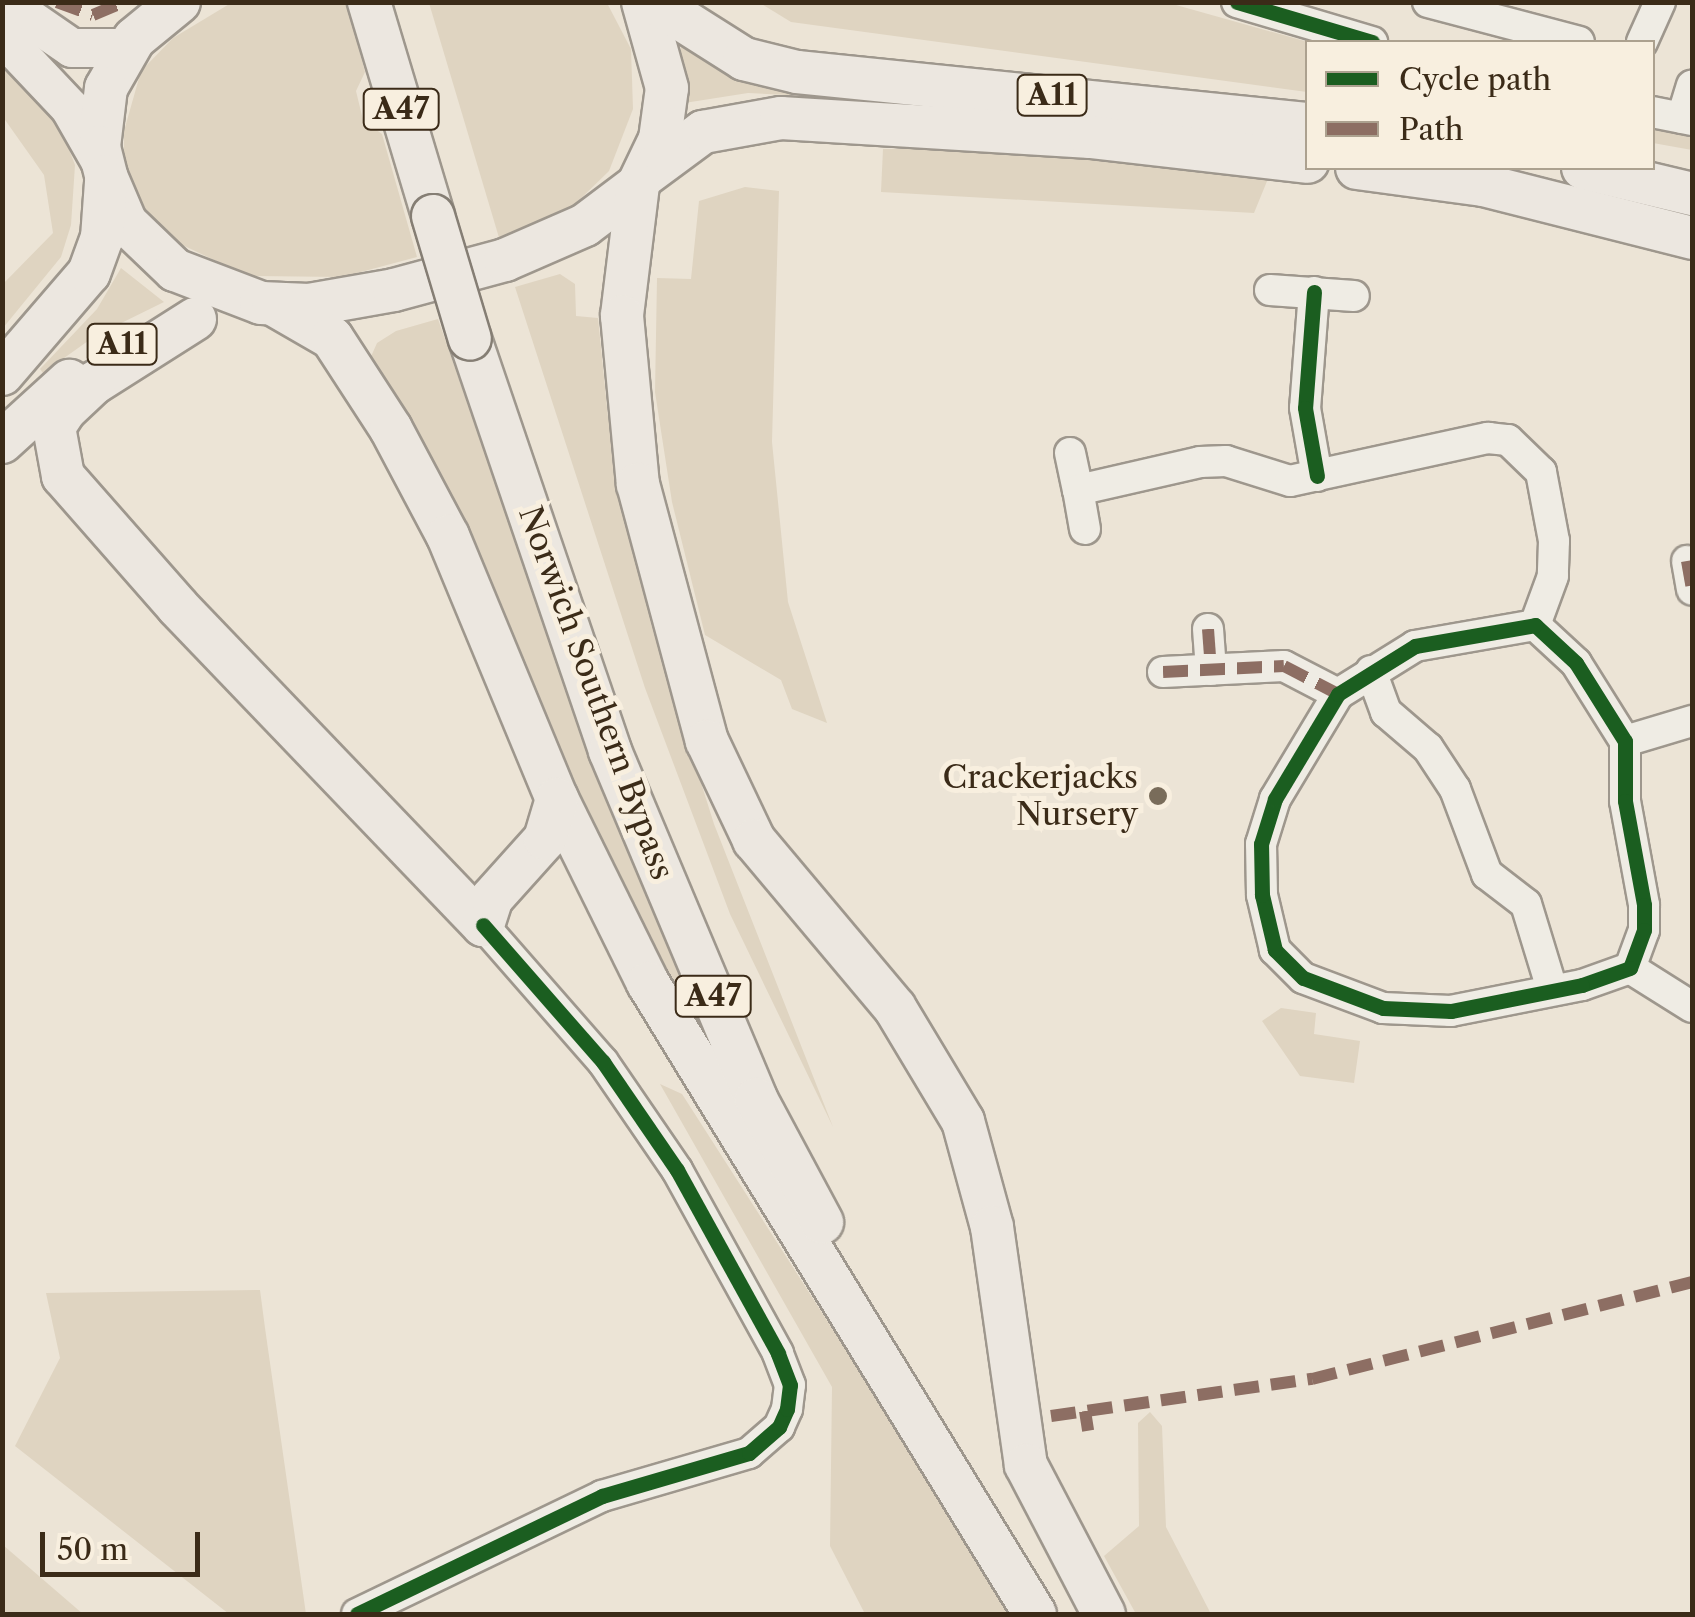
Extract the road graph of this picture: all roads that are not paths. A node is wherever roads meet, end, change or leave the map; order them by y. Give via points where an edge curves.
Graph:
1 (5, 2) edge
2 (179, 2) edge
3 (369, 2) edge
4 (643, 2) edge
5 (654, 2) edge
6 (1237, 2) edge
7 (1428, 2) edge
8 (1660, 2) edge
9 (144, 27) edge
10 (2, 36) edge
11 (1365, 40) edge
12 (1570, 40) edge
13 (1643, 40) edge
14 (1692, 85) edge
15 (1675, 117) edge
16 (1305, 124) edge
17 (1305, 162) edge
18 (104, 170) junction
19 (1374, 170) edge
20 (1591, 170) edge
21 (642, 179) junction
22 (1692, 194) edge
23 (1692, 238) edge
24 (1270, 290) dead end
25 (1314, 292) junction
26 (1354, 296) dead end
27 (267, 303) junction
28 (195, 319) junction
29 (2, 374) edge
30 (2, 442) edge
31 (1070, 453) dead end
32 (1317, 476) junction
33 (1078, 490) junction
34 (1085, 529) dead end
35 (1535, 625) junction
36 (1208, 628) dead end
37 (1211, 670) junction
38 (1371, 671) junction
39 (1164, 672) dead end
40 (1338, 694) junction
41 (1692, 722) edge
42 (1625, 741) junction
43 (557, 800) junction
44 (484, 925) junction
45 (1630, 968) junction
46 (1552, 989) junction
47 (1692, 1006) edge
48 (357, 1614) edge
49 (1039, 1614) edge
50 (1104, 1614) edge

1 - 9 main road via 31,26 72,48
2 - 9 highway
3 - 49 highway, Norwich Southern Bypass / A47, bridge via 470,338 610,751 756,1099
4 - 21 highway via 667,88 660,139
5 - 16 highway, A11 via 744,59 797,72
6 - 11 street
7 - 12 street
8 - 13 street
9 - 18 highway via 106,88
10 - 18 main road via 70,108
14 - 15 street
17 - 21 highway, A11 via 1090,136 781,118 703,132
18 - 27 highway via 126,223 152,254 200,282
18 - 29 highway, A11 via 102,238 88,274
19 - 23 highway via 1483,184
20 - 22 highway
21 - 27 highway via 585,225 505,260 380,293
21 - 50 highway via 622,316 638,484 707,742 754,840 895,1008 962,1121 992,1227 1026,1464
24 - 25 street
25 - 26 street
25 - 32 street via 1305,408
27 - 28 highway, A11
27 - 43 highway, A47 via 332,338 391,429 448,536
28 - 30 highway, A11 via 113,348
28 - 44 highway via 94,383 64,410 54,427 63,476 178,606
31 - 33 street
32 - 33 street via 1290,481 1226,461 1200,462
32 - 35 street via 1488,438 1522,447 1540,472 1554,541 1552,576
33 - 34 street
35 - 38 street via 1415,646
35 - 42 street via 1576,663
36 - 37 street
37 - 39 street
37 - 40 street via 1284,666
38 - 40 street
38 - 46 street via 1386,712 1428,748 1455,790 1487,874 1526,904
40 - 46 street via 1275,799 1261,844 1262,895 1275,950 1303,978 1383,1008 1450,1011
41 - 42 street
42 - 45 street via 1625,801 1644,904 1644,930
43 - 44 highway via 545,840 492,898
43 - 49 highway, A47 via 648,983 738,1138
44 - 48 street via 603,1062 677,1170 778,1354 790,1385 788,1409 779,1427 749,1452 602,1496
45 - 46 street
45 - 47 street

